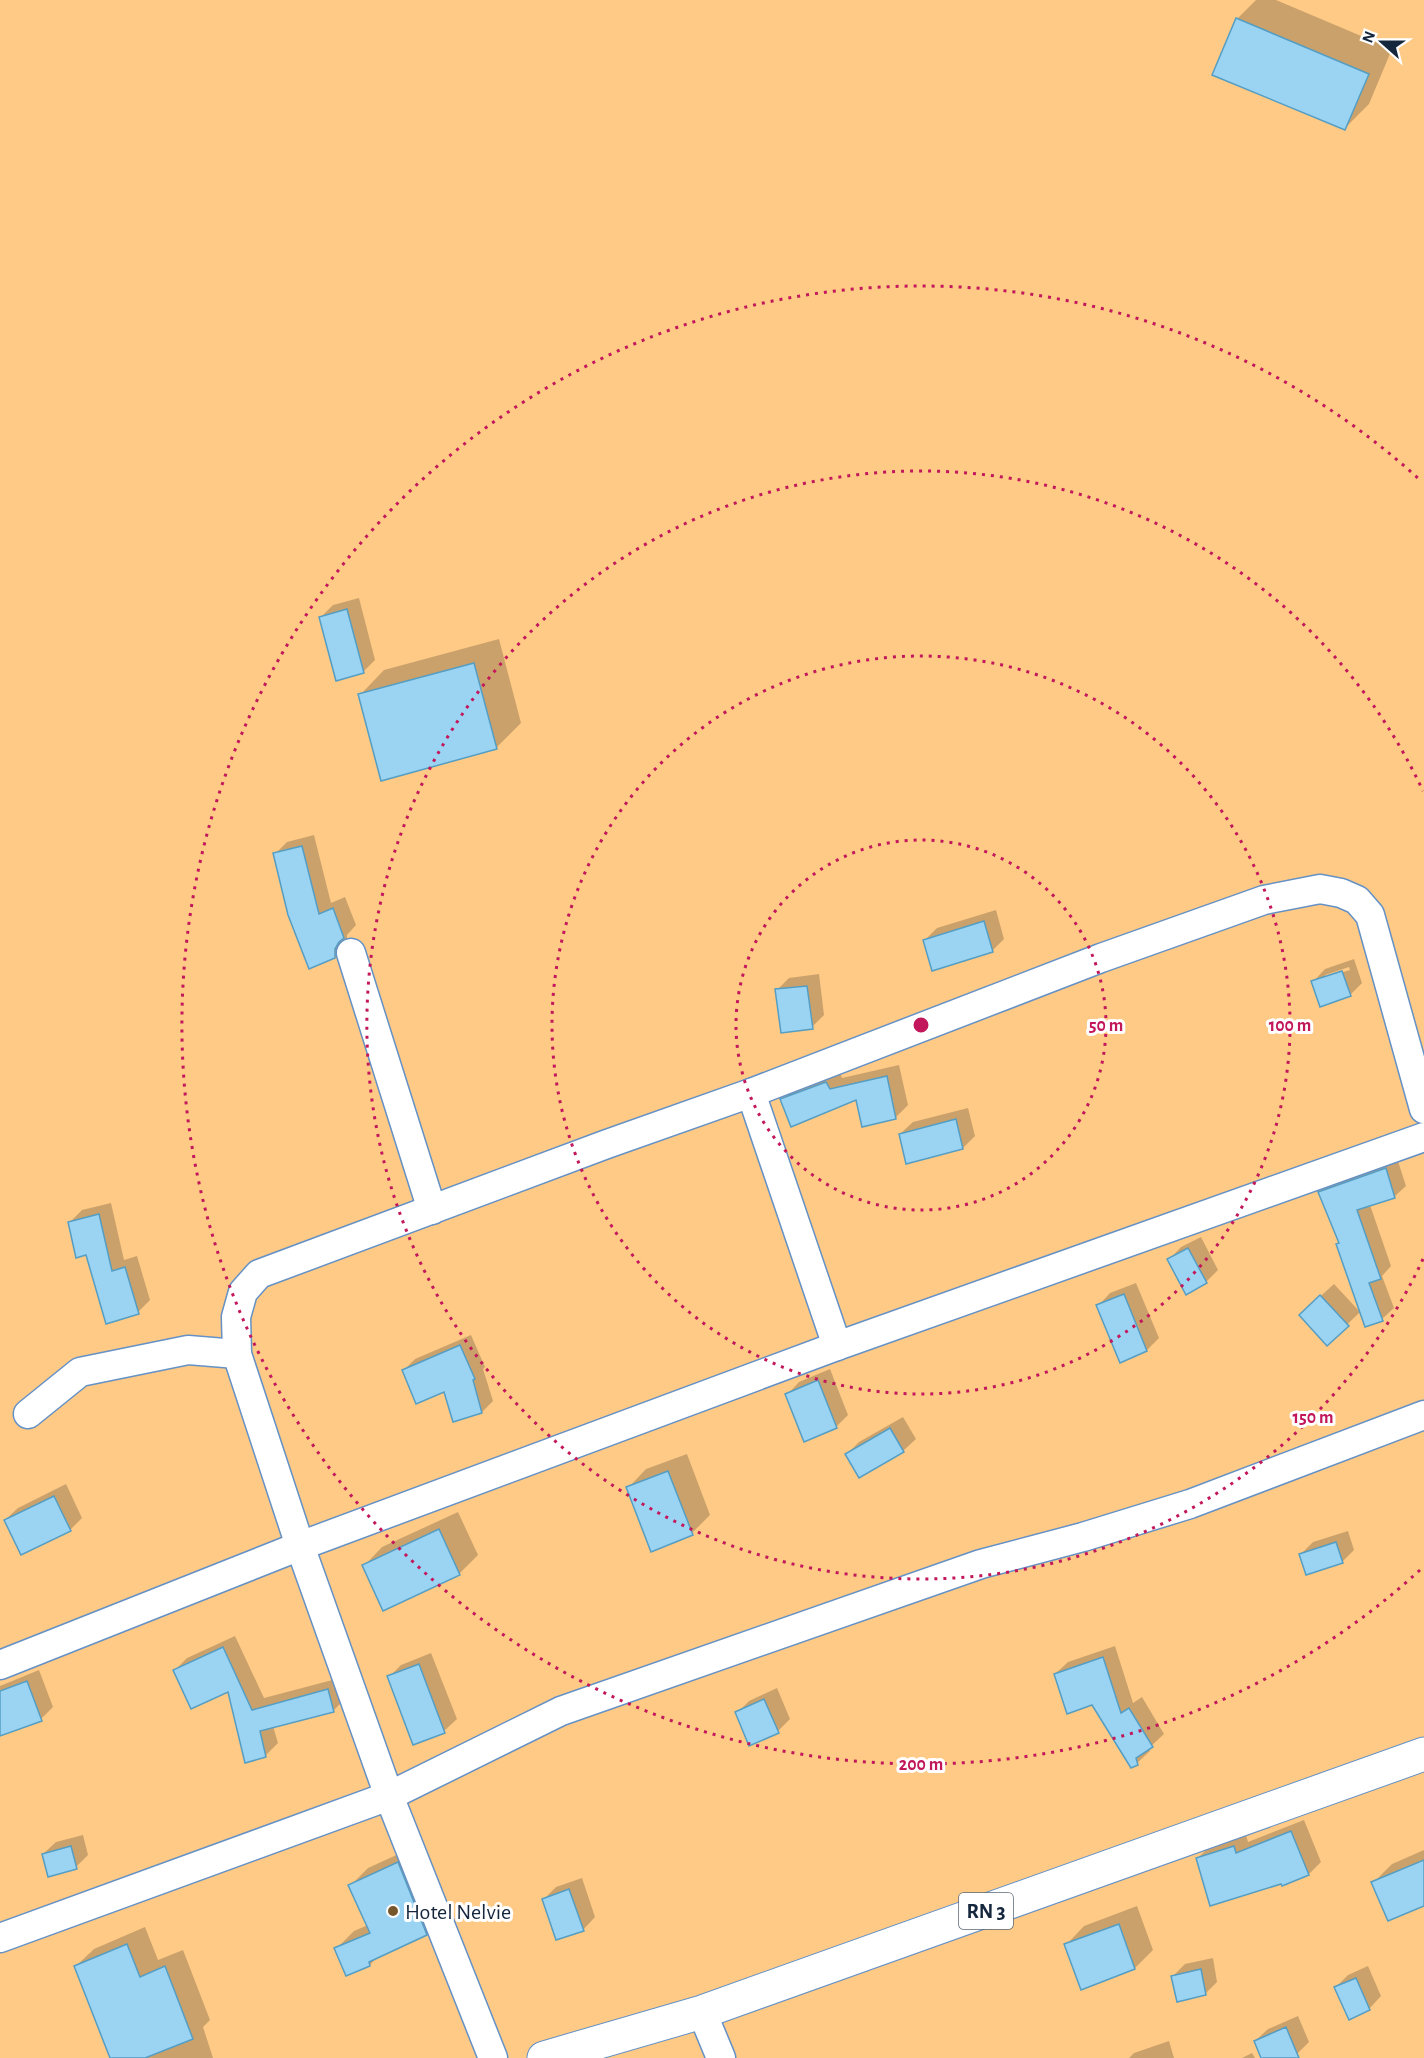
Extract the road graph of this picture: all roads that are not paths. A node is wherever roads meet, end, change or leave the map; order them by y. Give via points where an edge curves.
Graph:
1 (351, 953) dead end
2 (751, 1093) junction
3 (1424, 1109) edge
4 (1424, 1137) edge
5 (432, 1210) junction
6 (837, 1346) junction
7 (237, 1354) junction
8 (28, 1414) dead end
9 (1424, 1415) edge
10 (300, 1546) junction
11 (0, 1665) edge
12 (1424, 1754) edge
13 (389, 1796) junction
14 (0, 1938) edge
15 (702, 2012) junction
16 (493, 2058) edge
17 (544, 2058) edge
18 (721, 2058) edge

1 - 5 street
2 - 3 street via 1101,958 1264,900 1320,889 1341,892 1357,900 1370,915
2 - 5 street
2 - 6 street
4 - 6 street
5 - 7 street via 259,1274 243,1292 236,1317
6 - 10 street
7 - 8 street via 188,1350 80,1372
7 - 10 street
9 - 13 street via 1190,1504 981,1564 561,1711
10 - 11 street
10 - 13 street
12 - 15 highway, RN 3
13 - 14 street
13 - 16 street
15 - 17 highway, RN 3
15 - 18 street

